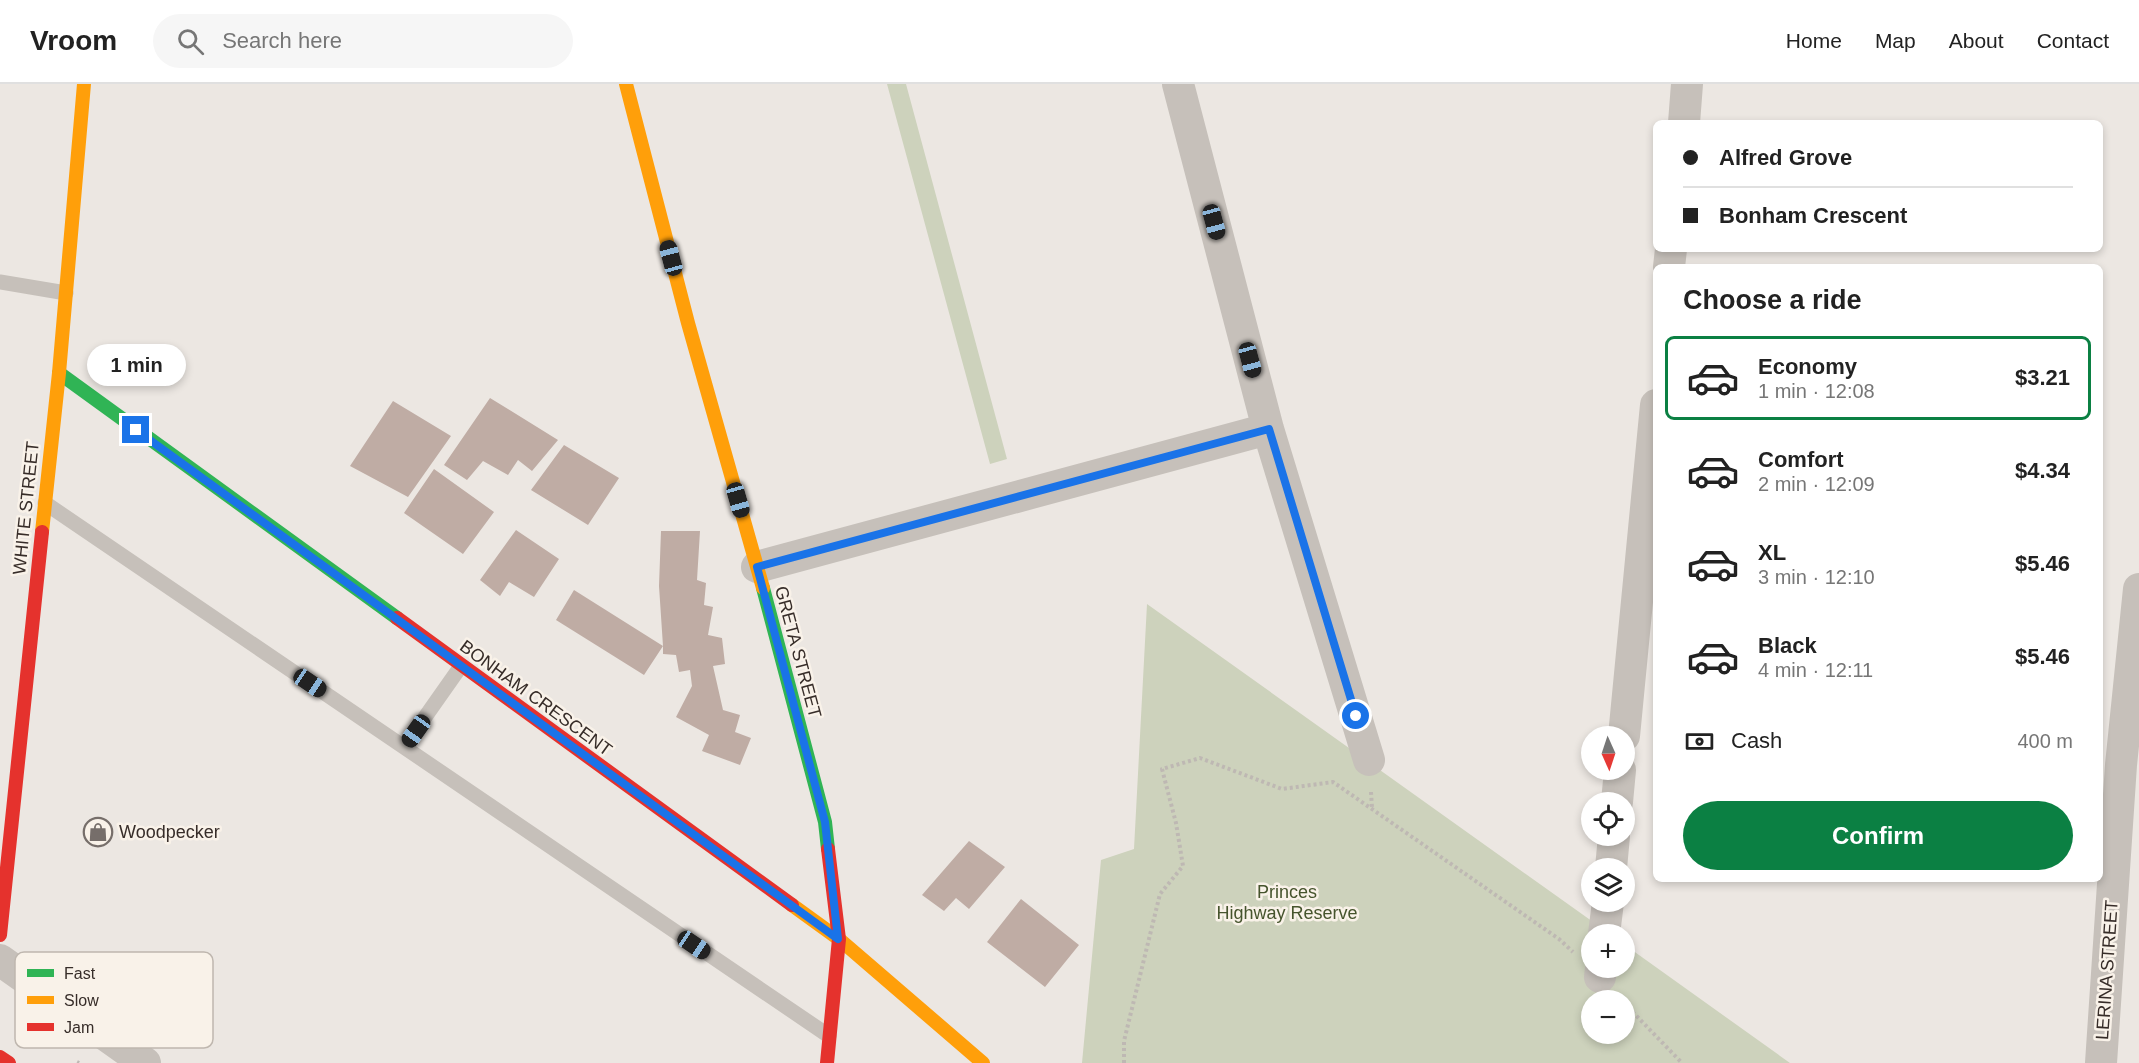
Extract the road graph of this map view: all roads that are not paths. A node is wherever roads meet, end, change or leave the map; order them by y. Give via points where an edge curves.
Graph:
1 (84, 84) edge
2 (626, 84) edge
3 (1178, 84) edge
4 (1687, 84) edge
5 (1684, 120) edge
6 (0, 282) edge
7 (66, 293) junction
8 (59, 373) junction
9 (1269, 429) junction
10 (1653, 436) edge
11 (45, 503) junction
12 (757, 567) junction
13 (2139, 589) edge
14 (461, 666) junction
15 (1625, 726) edge
16 (404, 747) junction
17 (1369, 760) dead end
18 (2130, 766) edge
19 (0, 935) edge
20 (838, 939) junction
21 (0, 960) edge
22 (15, 971) edge
23 (830, 1036) junction
24 (125, 1048) edge
25 (0, 1057) edge
26 (9, 1063) edge
27 (146, 1063) edge
28 (827, 1063) edge
29 (983, 1063) edge
30 (2101, 1063) edge

1 - 7 main road, WHITE STREET
2 - 12 main road, GRETA STREET
3 - 9 street
4 - 5 street
6 - 7 lane
7 - 8 main road, WHITE STREET
8 - 11 main road, WHITE STREET
8 - 14 main road, BONHAM CRESCENT
9 - 12 street
9 - 17 street
10 - 15 street
11 - 16 lane
11 - 19 main road, WHITE STREET
12 - 20 main road, GRETA STREET via 825,822
13 - 18 street, LERINA STREET
14 - 16 lane
14 - 20 main road, BONHAM CRESCENT
16 - 23 lane
18 - 30 street, LERINA STREET
20 - 23 main road, GRETA STREET
20 - 29 main road, BONHAM CRESCENT
21 - 22 street
23 - 28 main road, GRETA STREET
24 - 27 street
25 - 26 main road

